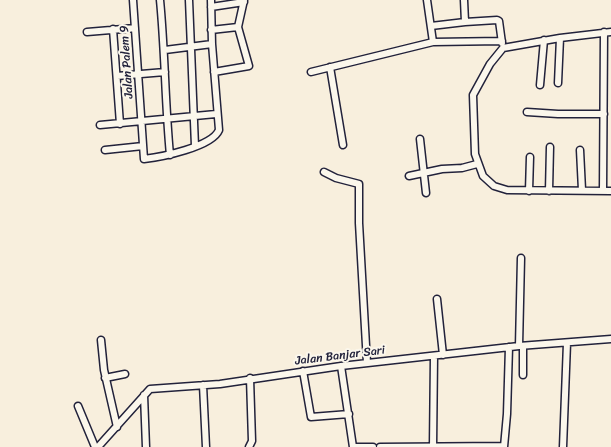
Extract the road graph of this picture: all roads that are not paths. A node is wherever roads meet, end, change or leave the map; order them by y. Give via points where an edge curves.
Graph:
1 (133, 0) edge
2 (160, 0) edge
3 (189, 0) edge
4 (211, 0) edge
5 (427, 0) edge
6 (464, 0) edge
7 (244, 1) edge
8 (211, 7) junction
9 (465, 22) junction
10 (238, 26) junction
11 (431, 26) junction
12 (135, 28) junction
13 (113, 29) junction
14 (211, 30) junction
15 (87, 32) dead end
16 (604, 32) junction
17 (611, 32) edge
18 (560, 38) junction
19 (544, 40) junction
20 (502, 41) junction
21 (433, 42) junction
22 (212, 44) junction
23 (191, 47) junction
24 (504, 48) junction
25 (165, 50) junction
26 (330, 67) junction
27 (165, 72) junction
28 (214, 72) junction
29 (311, 72) dead end
30 (139, 74) junction
31 (117, 76) junction
32 (558, 83) dead end
33 (540, 85) dead end
34 (527, 112) dead end
35 (216, 114) junction
36 (604, 114) junction
37 (194, 115) junction
38 (167, 119) junction
39 (142, 122) junction
40 (120, 124) junction
41 (100, 125) dead end
42 (420, 140) dead end
43 (343, 145) dead end
44 (143, 146) junction
45 (195, 146) junction
46 (550, 147) dead end
47 (105, 150) dead end
48 (580, 150) dead end
49 (170, 155) junction
50 (530, 156) dead end
51 (477, 164) junction
52 (324, 172) dead end
53 (423, 174) junction
54 (409, 176) dead end
55 (582, 190) junction
56 (529, 191) junction
57 (549, 191) junction
58 (603, 191) junction
59 (611, 191) edge
60 (426, 193) dead end
61 (521, 258) dead end
62 (437, 299) dead end
63 (611, 339) edge
64 (101, 340) dead end
65 (567, 343) junction
66 (521, 346) junction
67 (509, 347) junction
68 (443, 354) junction
69 (434, 356) junction
70 (367, 363) junction
71 (341, 366) junction
72 (303, 371) junction
73 (125, 374) dead end
74 (523, 375) dead end
75 (105, 378) junction
76 (250, 378) junction
77 (203, 385) junction
78 (144, 395) junction
79 (78, 406) dead end
80 (349, 414) junction
81 (117, 427) junction
82 (251, 445) edge
83 (96, 447) edge
84 (146, 447) edge
85 (206, 447) edge
86 (353, 447) edge
87 (373, 447) edge
88 (380, 447) edge
89 (433, 447) edge
90 (504, 447) edge
91 (563, 447) edge

1 - 12 street, Jalan Palem 9
2 - 25 street
3 - 23 street
4 - 8 street
5 - 11 street
6 - 9 street
7 - 8 street
7 - 10 street
8 - 14 street
9 - 11 street
9 - 20 street via 497,20
10 - 14 street
10 - 28 street via 249,66
11 - 21 street
12 - 13 street
12 - 30 street, Jalan Palem 9
13 - 15 street
13 - 31 street
14 - 22 street
16 - 17 street
16 - 18 street
16 - 36 street
18 - 19 street
18 - 32 street
19 - 24 street
19 - 33 street
20 - 21 street
20 - 24 street
21 - 26 street
22 - 23 street
22 - 28 street
23 - 25 street
23 - 37 street
24 - 51 street via 490,64 473,95
25 - 27 street
26 - 29 street
26 - 43 street
27 - 30 street
27 - 38 street
28 - 35 street
30 - 31 street
30 - 39 street, Jalan Palem 9
31 - 40 street
34 - 36 street
35 - 37 street
35 - 45 street via 219,130 217,134
36 - 58 street
37 - 38 street
37 - 45 street
38 - 39 street
38 - 49 street
39 - 40 street
39 - 44 street, Jalan Palem 9
40 - 41 street
42 - 53 street
44 - 47 street
44 - 49 street via 144,159
45 - 49 street
46 - 57 street
48 - 55 street
50 - 56 street
51 - 53 street
51 - 56 street via 483,176 494,186 507,190
52 - 70 street via 360,185 359,223
53 - 54 street
53 - 60 street
55 - 57 street
55 - 58 street
56 - 57 street
58 - 59 street
61 - 66 street
62 - 68 street
63 - 65 street, Jalan Banjar Sari
64 - 75 street
65 - 66 street, Jalan Banjar Sari
65 - 91 street
66 - 67 street, Jalan Banjar Sari
66 - 74 street
67 - 68 street, Jalan Banjar Sari
67 - 90 street
68 - 69 street, Jalan Banjar Sari
69 - 70 street, Jalan Banjar Sari
69 - 89 street
70 - 71 street, Jalan Banjar Sari
71 - 72 street, Jalan Banjar Sari
71 - 80 street
72 - 76 street, Jalan Banjar Sari
72 - 80 street via 311,417
73 - 75 street
75 - 81 street
76 - 77 street, Jalan Banjar Sari
76 - 82 street
77 - 78 street, Jalan Banjar Sari via 155,388
77 - 85 street
78 - 81 street, Jalan Banjar Sari
78 - 84 street
79 - 83 street
80 - 86 street
81 - 83 street, Jalan Banjar Sari
86 - 87 street
88 - 89 street
89 - 90 street

